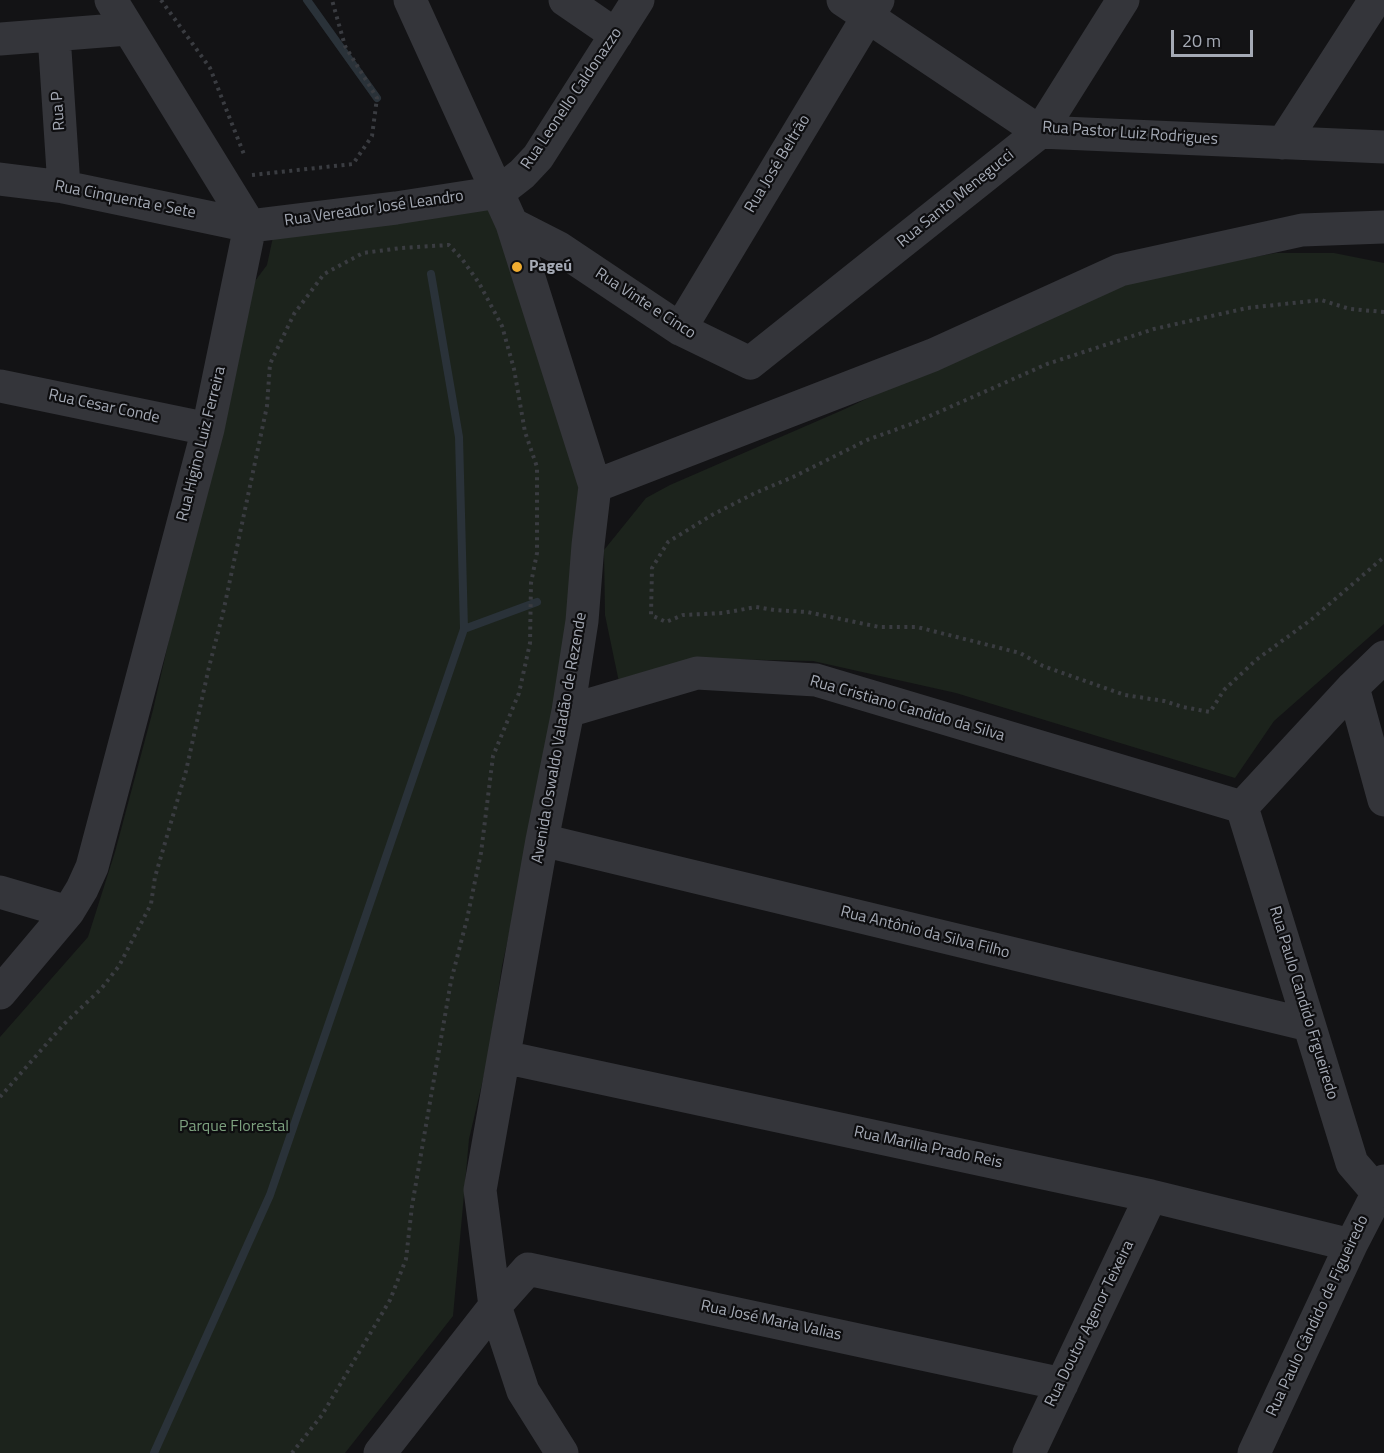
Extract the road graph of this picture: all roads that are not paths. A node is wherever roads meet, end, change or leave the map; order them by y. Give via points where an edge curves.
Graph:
1 (111, 0) edge
2 (410, 0) edge
3 (565, 0) edge
4 (638, 0) edge
5 (1124, 0) edge
6 (1374, 0) edge
7 (862, 5) edge
8 (128, 29) junction
9 (54, 35) junction
10 (616, 35) junction
11 (0, 39) edge
12 (1040, 132) junction
13 (1283, 143) junction
14 (1384, 147) edge
15 (0, 179) edge
16 (64, 187) junction
17 (498, 192) junction
18 (512, 224) junction
19 (250, 226) junction
20 (1384, 227) edge
21 (680, 329) junction
22 (750, 363) joint
23 (0, 387) edge
24 (208, 429) junction
25 (595, 486) junction
26 (1384, 657) edge
27 (1353, 687) junction
28 (568, 711) junction
29 (1384, 800) edge
30 (1242, 807) junction
31 (542, 840) junction
32 (0, 892) edge
33 (68, 912) junction
34 (0, 993) edge
35 (1309, 1025) junction
36 (504, 1057) junction
37 (1381, 1186) edge
38 (1151, 1196) junction
39 (1351, 1245) junction
40 (495, 1306) junction
41 (1062, 1384) junction
42 (380, 1453) edge
43 (562, 1453) edge
44 (1029, 1453) edge
45 (1254, 1453) edge

1 - 8 street
2 - 17 street, Avenida Oswaldo Valadão de Rezende
3 - 10 street
4 - 10 street, Rua Leonello Caldonazzo
5 - 12 street, Rua Santo Menegucci
6 - 13 street
7 - 12 street, Rua Pastor Luiz Rodrigues
7 - 21 street, Rua José Beltrão
8 - 9 street
8 - 19 street
9 - 11 street
9 - 16 street, Rua P
10 - 17 street, Rua Leonello Caldonazzo via 537,157
12 - 13 street, Rua Pastor Luiz Rodrigues
12 - 22 street, Rua Santo Menegucci
13 - 14 street, Rua Pastor Luiz Rodrigues
15 - 16 street, Rua Cinquenta e Sete
16 - 19 street, Rua Cinquenta e Sete
17 - 18 street, Avenida Oswaldo Valadão de Rezende
17 - 19 street, Rua Vereador José Leandro
18 - 21 street, Rua Vinte e Cinco via 559,248
18 - 25 street, Avenida Oswaldo Valadão de Rezende
19 - 24 street, Rua Higino Luiz Ferreira
20 - 25 street via 1302,230 1120,270 933,355
21 - 22 street, Rua Vinte e Cinco
23 - 24 street, Rua Cesar Conde
24 - 33 street, Rua Higino Luiz Ferreira via 92,867
25 - 28 street, Avenida Oswaldo Valadão de Rezende via 582,621
26 - 27 street
27 - 29 street
27 - 30 street
28 - 30 street, Rua Cristiano Candido da Silva via 697,673 816,680
28 - 31 street, Avenida Oswaldo Valadão de Rezende
30 - 35 street, Rua Paulo Candido Frgueiredo
31 - 35 street, Rua Antônio da Silva Filho
31 - 36 street, Avenida Oswaldo Valadão de Rezende
32 - 33 street
33 - 34 street
35 - 37 street, Rua Paulo Candido Frgueiredo via 1352,1163
36 - 38 street, Rua Marilia Prado Reis
36 - 40 street, Avenida Oswaldo Valadão de Rezende via 480,1190
37 - 39 street, Rua Paulo Cândido de Figueiredo
38 - 39 street, Rua Marilia Prado Reis
38 - 41 street, Rua Doutor Agenor Teixeira
39 - 45 street, Rua Paulo Cândido de Figueiredo
40 - 41 street, Rua José Maria Valias via 528,1269
40 - 42 street
40 - 43 street, Avenida Oswaldo Valadão de Rezende via 523,1391
41 - 44 street, Rua Doutor Agenor Teixeira

